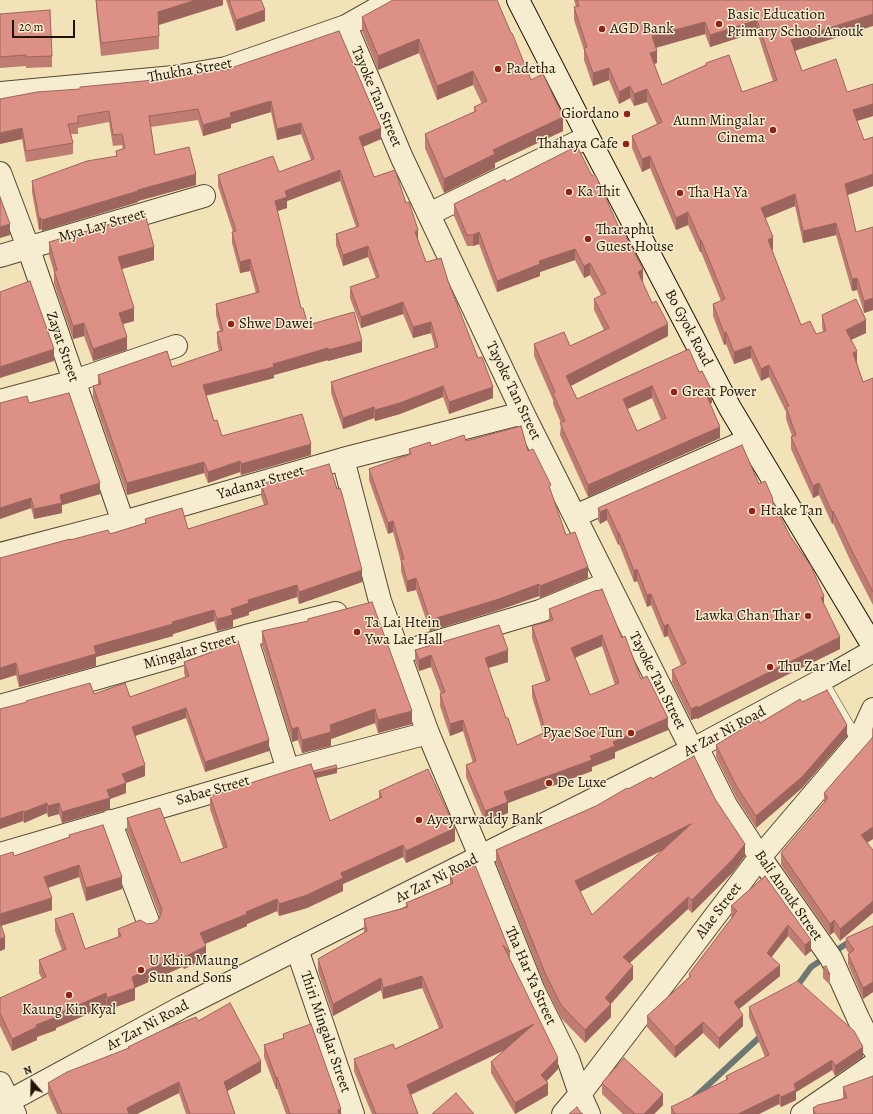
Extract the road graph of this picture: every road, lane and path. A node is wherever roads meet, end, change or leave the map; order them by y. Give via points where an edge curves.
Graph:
1 (392, 0) edge
2 (518, 0) edge
3 (346, 26) junction
4 (0, 93) edge
5 (588, 137) junction
6 (0, 174) edge
7 (204, 196) dead end
8 (429, 214) junction
9 (28, 247) junction
10 (0, 256) edge
11 (176, 346) dead end
12 (74, 381) junction
13 (0, 401) edge
14 (523, 413) junction
15 (748, 440) junction
16 (344, 459) junction
17 (575, 516) junction
18 (123, 522) junction
19 (0, 554) edge
20 (608, 583) junction
21 (380, 601) junction
22 (246, 636) junction
23 (873, 646) edge
24 (873, 651) edge
25 (399, 653) junction
26 (822, 680) junction
27 (0, 706) edge
28 (873, 709) edge
29 (428, 733) junction
30 (858, 742) junction
31 (694, 748) junction
32 (288, 770) junction
33 (110, 821) junction
34 (0, 854) edge
35 (480, 856) junction
36 (760, 857) junction
37 (149, 924) edge
38 (297, 949) junction
39 (873, 1048) edge
40 (873, 1065) edge
41 (580, 1094) junction
42 (6, 1101) edge
43 (353, 1114) edge
44 (563, 1114) edge
45 (589, 1114) edge
46 (802, 1114) edge

1 - 3 street, Thukha Street
2 - 5 street, Bo Gyok Road
3 - 4 street, Thukha Street via 226,68 174,76
3 - 8 street, Tayoke Tan Street via 402,158
5 - 8 street
5 - 15 street, Bo Gyok Road
6 - 9 street, Zayat Street
7 - 9 street, Mya Lay Street
8 - 14 street, Tayoke Tan Street
9 - 10 street, Mya Lay Street
9 - 12 street, Zayat Street
11 - 12 street
12 - 13 street
12 - 18 street, Zayat Street
14 - 16 street, Yadanar Street
14 - 17 street, Tayoke Tan Street
15 - 17 street
15 - 23 street, Bo Gyok Road
16 - 18 street, Yadanar Street
16 - 21 street, Tha Har Ya Street
17 - 20 street, Tayoke Tan Street
18 - 19 street, Yadanar Street
20 - 25 street via 540,611
20 - 31 street, Tayoke Tan Street
21 - 22 street, Mingalar Street
21 - 25 street, Tha Har Ya Street
22 - 27 street, Mingalar Street
22 - 32 street
24 - 26 street, Ar Zar Ni Road
25 - 29 street, Tha Har Ya Street
26 - 30 lane
26 - 31 street, Ar Zar Ni Road
28 - 30 street, Alae Street
29 - 32 street, Sabae Street
29 - 35 street, Tha Har Ya Street
30 - 36 street, Alae Street
31 - 35 street, Ar Zar Ni Road
31 - 36 street, Bali Anouk Street via 726,805
32 - 33 street, Sabae Street
33 - 34 street, Sabae Street
33 - 37 street
35 - 38 street, Ar Zar Ni Road
35 - 41 street, Tha Har Ya Street via 534,991 568,1058
36 - 39 street, Bali Anouk Street via 831,958
36 - 41 street, Alae Street
38 - 42 street, Ar Zar Ni Road
38 - 43 street, Thiri Mingalar Street
40 - 46 street
41 - 44 street, Alae Street
41 - 45 street, Tha Har Ya Street

